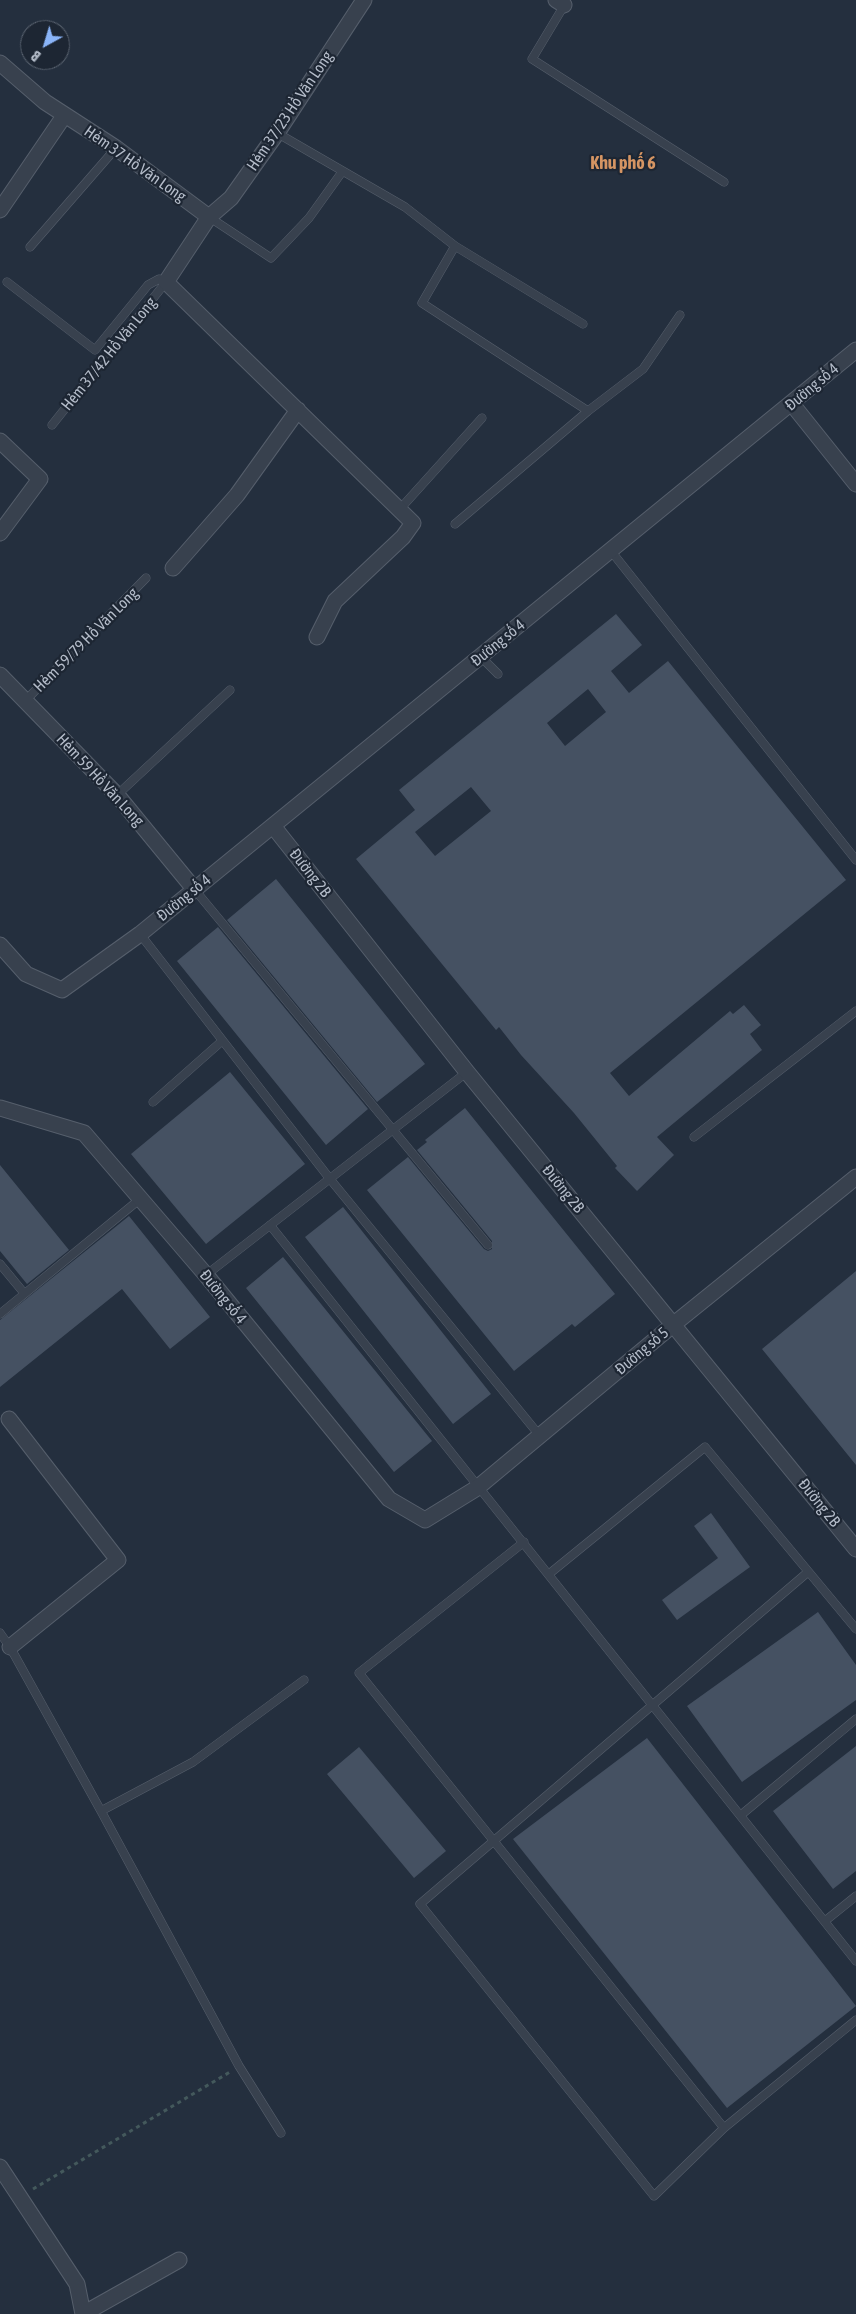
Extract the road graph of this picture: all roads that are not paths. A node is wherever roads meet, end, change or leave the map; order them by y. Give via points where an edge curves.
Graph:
1 (364, 0) edge
2 (563, 2) edge
3 (0, 63) edge
4 (64, 116) junction
5 (277, 134) junction
6 (116, 148) junction
7 (342, 172) junction
8 (724, 182) dead end
9 (0, 210) edge
10 (209, 217) junction
11 (455, 246) junction
12 (30, 247) dead end
13 (7, 282) dead end
14 (166, 282) junction
15 (680, 316) dead end
16 (583, 324) dead end
17 (856, 350) edge
18 (792, 404) junction
19 (298, 410) junction
20 (588, 411) junction
21 (482, 418) dead end
22 (52, 425) dead end
23 (0, 441) edge
24 (856, 484) edge
25 (400, 509) junction
26 (454, 524) dead end
27 (0, 533) edge
28 (611, 551) junction
29 (172, 568) dead end
30 (146, 578) dead end
31 (317, 637) dead end
32 (481, 657) junction
33 (498, 674) dead end
34 (0, 676) edge
35 (230, 690) dead end
36 (25, 701) junction
37 (117, 795) junction
38 (273, 826) junction
39 (856, 860) edge
40 (195, 890) junction
41 (140, 934) junction
42 (0, 945) edge
43 (856, 1011) edge
44 (222, 1041) junction
45 (467, 1072) junction
46 (153, 1102) dead end
47 (0, 1108) edge
48 (393, 1130) junction
49 (694, 1137) dead end
50 (856, 1177) edge
51 (330, 1179) junction
52 (140, 1198) junction
53 (270, 1225) junction
54 (488, 1245) dead end
55 (0, 1264) edge
56 (206, 1275) junction
57 (24, 1293) junction
58 (0, 1314) edge
59 (674, 1324) junction
60 (9, 1419) dead end
61 (540, 1436) junction
62 (477, 1488) junction
63 (425, 1520) joint
64 (524, 1542) junction
65 (856, 1549) edge
66 (808, 1572) junction
67 (549, 1574) junction
68 (856, 1629) edge
69 (0, 1633) edge
70 (10, 1647) junction
71 (304, 1680) dead end
72 (652, 1705) junction
73 (856, 1719) edge
74 (101, 1811) junction
75 (740, 1816) junction
76 (494, 1842) junction
77 (856, 1896) edge
78 (825, 1921) junction
79 (856, 1961) edge
80 (856, 2020) edge
81 (724, 2128) junction
82 (281, 2133) dead end
83 (0, 2167) edge
84 (179, 2260) dead end
85 (83, 2314) edge

1 - 5 street, Hẻm 37/23 Hồ Văn Long
2 - 8 lane via 532,59
3 - 4 street, Hẻm 37 Hồ Văn Long
4 - 6 street, Hẻm 37 Hồ Văn Long
4 - 9 street
5 - 7 lane
5 - 10 street, Hẻm 37/23 Hồ Văn Long via 231,198
6 - 10 street, Hẻm 37 Hồ Văn Long
6 - 12 lane
7 - 10 lane via 309,218 271,258
7 - 11 lane via 405,207
10 - 14 street
11 - 16 lane
11 - 20 lane via 422,303
13 - 14 lane via 95,350 148,285 159,279
14 - 19 street
14 - 22 lane, Hẻm 37/42 Hồ Văn Long
15 - 20 lane via 643,369
17 - 18 street, Đường số 4
18 - 24 street
18 - 28 street, Đường số 4
19 - 25 street
19 - 29 street via 237,495
20 - 26 lane
21 - 25 lane
23 - 27 street via 40,479
25 - 31 street via 412,523 408,530 335,601
28 - 32 street, Đường số 4
28 - 39 lane
30 - 36 lane, Hẻm 59/79 Hồ Văn Long
32 - 33 lane
32 - 38 street, Đường số 4
34 - 36 street, Hẻm 59 Hồ Văn Long
35 - 37 lane
36 - 37 street, Hẻm 59 Hồ Văn Long
37 - 40 street, Hẻm 59 Hồ Văn Long
38 - 40 street, Đường số 4
38 - 45 street, Đường 2B
40 - 41 street, Đường số 4
40 - 48 lane
41 - 42 street, Đường số 4 via 62,990 26,974
41 - 44 lane
43 - 49 lane
44 - 46 lane
44 - 51 lane
45 - 48 lane
45 - 59 street, Đường 2B
47 - 52 street, Đường số 4 via 84,1133
48 - 51 lane
48 - 54 lane
50 - 59 street, Đường số 5
51 - 53 lane
51 - 61 lane
52 - 56 street, Đường số 4
52 - 57 lane
53 - 56 lane
53 - 62 lane
55 - 57 lane
56 - 63 street, Đường số 4 via 389,1499
57 - 58 lane
59 - 61 street, Đường số 5
59 - 65 street, Đường 2B
60 - 70 street via 118,1560
61 - 62 street, Đường số 5
62 - 63 street, Đường số 5
62 - 64 lane
64 - 67 lane
64 - 76 lane via 359,1673
66 - 67 lane via 705,1447
66 - 68 lane
66 - 72 lane
67 - 72 lane
69 - 70 lane
70 - 74 lane
71 - 74 lane via 193,1762
72 - 75 lane
72 - 76 lane
73 - 75 lane
74 - 82 lane via 239,2066
75 - 78 lane
76 - 81 lane
76 - 81 lane via 420,1904 654,2196
77 - 78 lane
78 - 79 lane
80 - 81 lane
83 - 85 street via 77,2284
84 - 85 street

